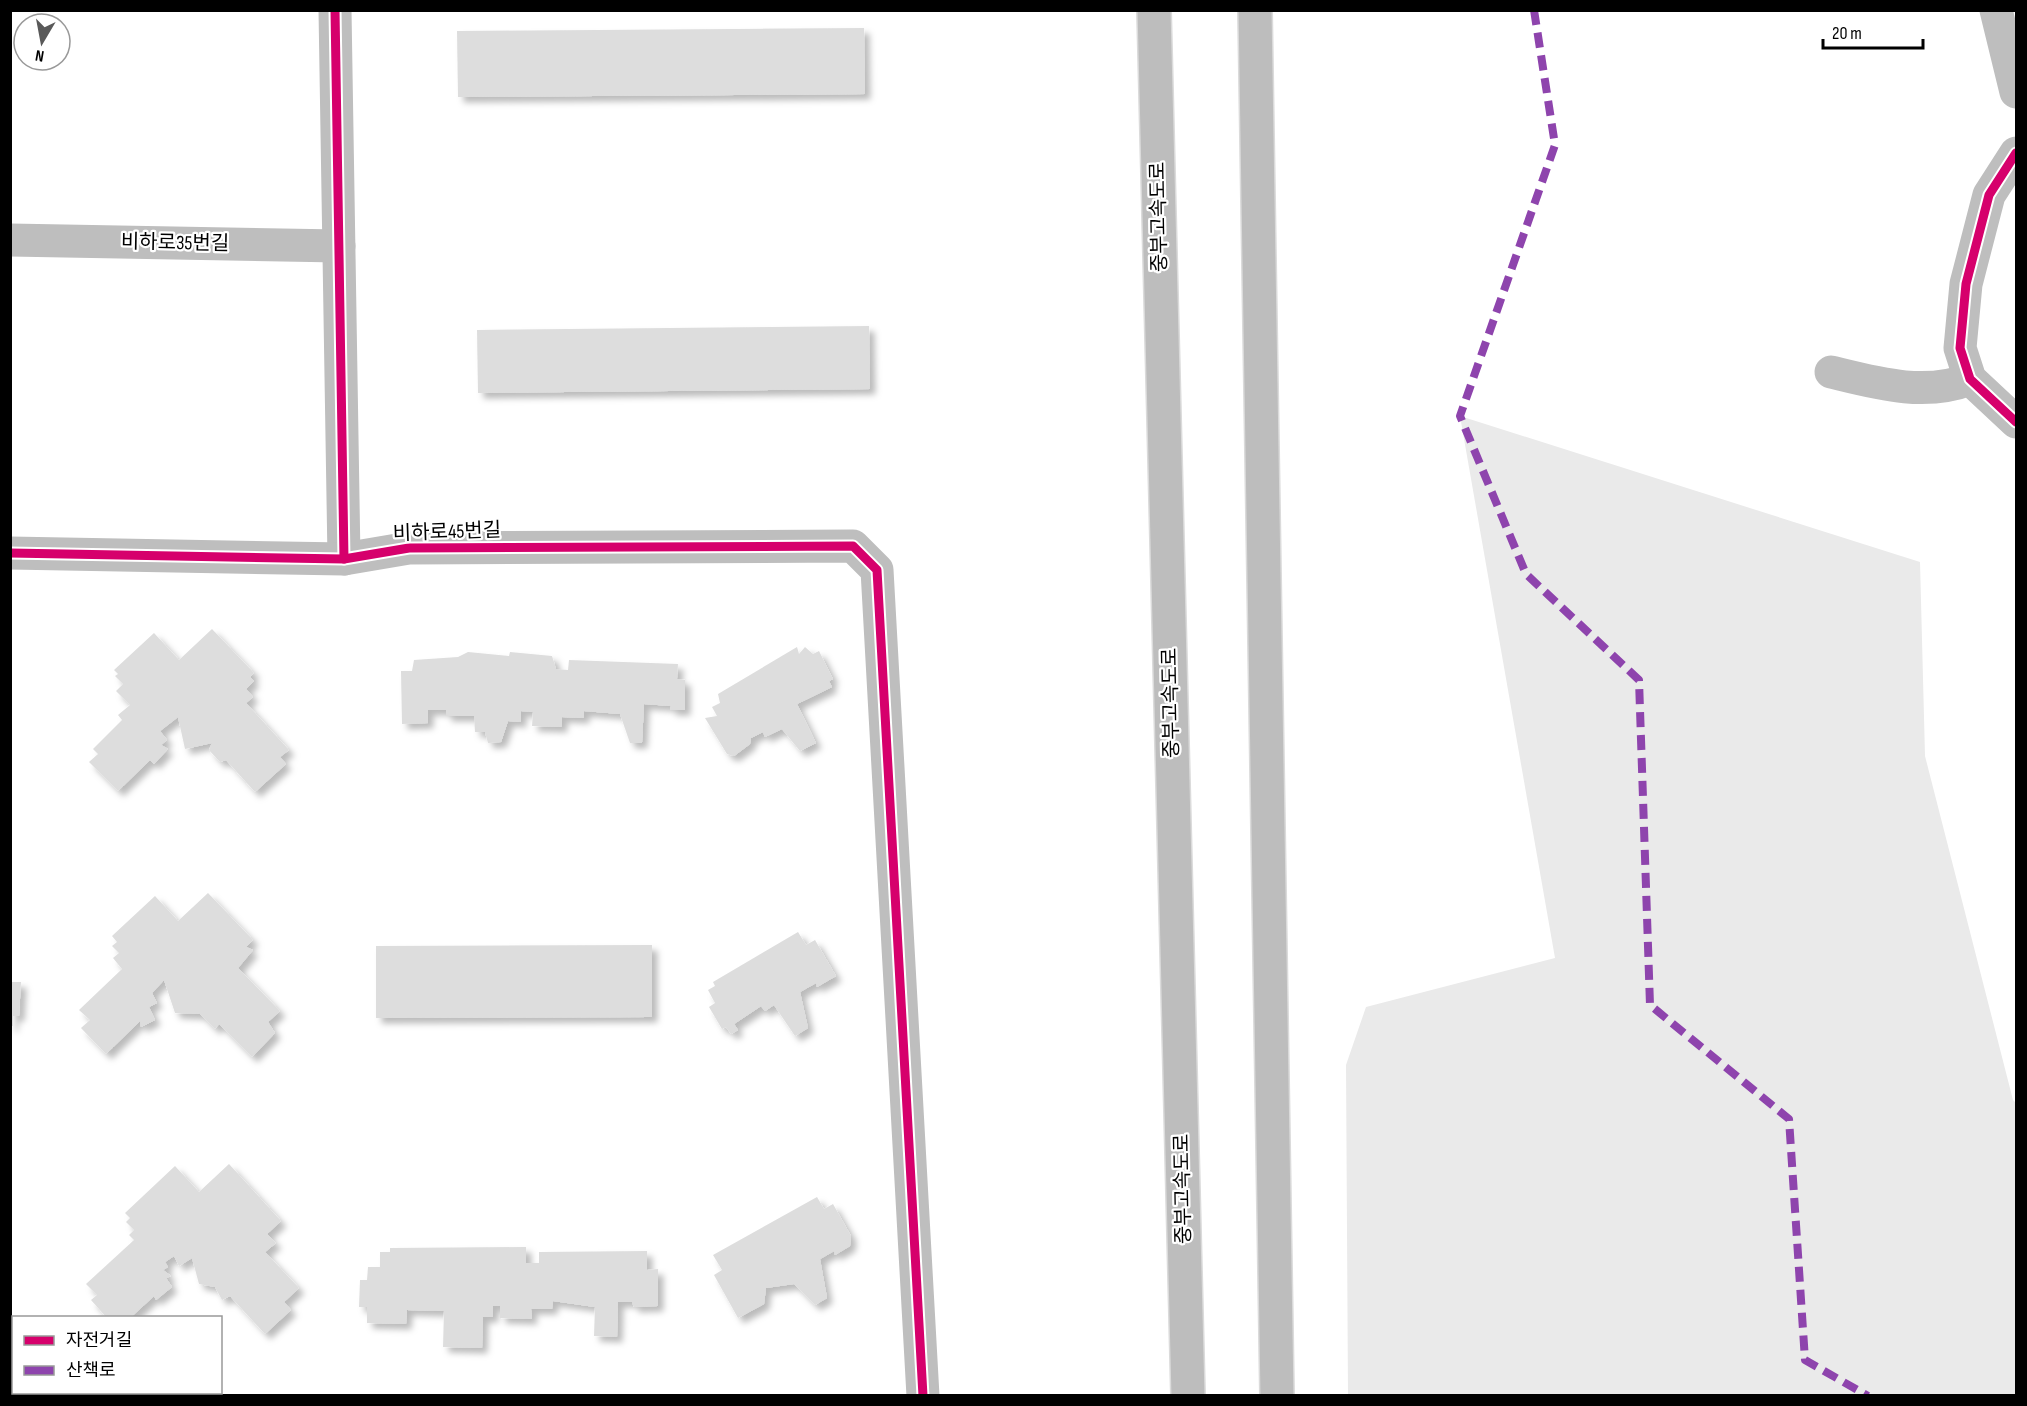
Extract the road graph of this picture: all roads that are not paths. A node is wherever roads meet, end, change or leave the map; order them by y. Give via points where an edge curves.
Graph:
1 (335, 10) edge
2 (1154, 10) edge
3 (1255, 10) edge
4 (1996, 10) edge
5 (2016, 92) edge
6 (2016, 153) edge
7 (10, 240) edge
8 (339, 246) junction
9 (1831, 372) dead end
10 (1970, 379) junction
11 (2016, 422) edge
12 (10, 553) edge
13 (344, 559) junction
14 (923, 1395) edge
15 (1188, 1395) edge
16 (1277, 1395) edge

1 - 8 street
2 - 15 highway, 중부고속도로
3 - 16 highway
4 - 5 street
6 - 10 street via 1989,195 1966,284 1960,348
7 - 8 street, 비하로35번길
8 - 13 street
9 - 10 street via 1927,389
10 - 11 street
12 - 13 street, 비하로45번길
13 - 14 street, 비하로45번길 via 409,548 852,546 877,570

